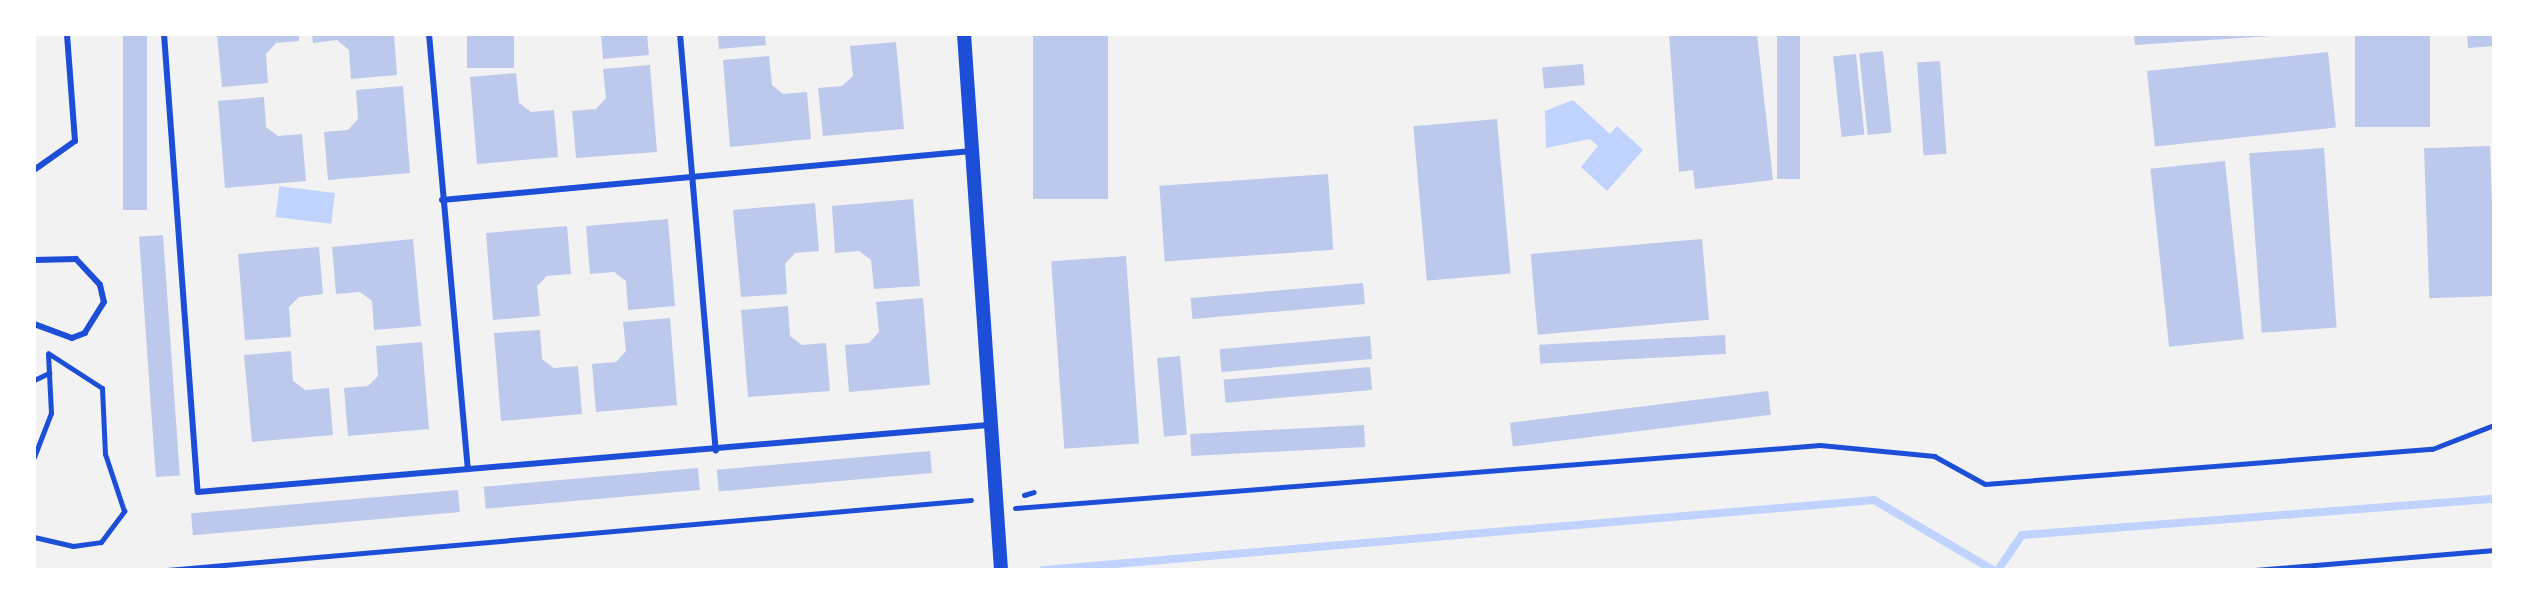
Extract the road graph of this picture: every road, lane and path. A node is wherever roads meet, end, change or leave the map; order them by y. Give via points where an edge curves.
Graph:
1 (67, 34) edge
2 (164, 34) edge
3 (429, 34) edge
4 (680, 34) edge
5 (964, 34) edge
6 (973, 151) junction
7 (34, 170) edge
8 (694, 176) junction
9 (442, 200) junction
10 (34, 260) edge
11 (34, 324) edge
12 (49, 373) junction
13 (34, 380) edge
14 (988, 425) junction
15 (2494, 425) edge
16 (716, 450) junction
17 (34, 457) edge
18 (468, 469) junction
19 (1034, 492) dead end
20 (1024, 495) dead end
21 (971, 500) dead end
22 (996, 516) junction
23 (34, 537) edge
24 (2494, 550) edge
25 (167, 570) edge
26 (1001, 570) edge
27 (1814, 570) edge
28 (1862, 570) edge
29 (2255, 570) edge

1 - 7 lane via 75,141
2 - 18 lane via 198,492
3 - 9 lane
4 - 8 lane
5 - 6 street
6 - 8 lane
6 - 14 street
8 - 9 lane
8 - 16 lane
9 - 18 lane
10 - 11 lane via 76,259 100,285 104,302 85,333 72,338
12 - 13 path
12 - 17 path via 51,413
12 - 23 path via 48,353 102,388 105,454 124,511 101,542 73,546
14 - 16 lane
14 - 22 street
15 - 22 path via 2432,449 1985,484 1934,456 1820,445
16 - 18 lane
19 - 20 path
21 - 25 path
22 - 26 street
24 - 29 path
27 - 28 path

